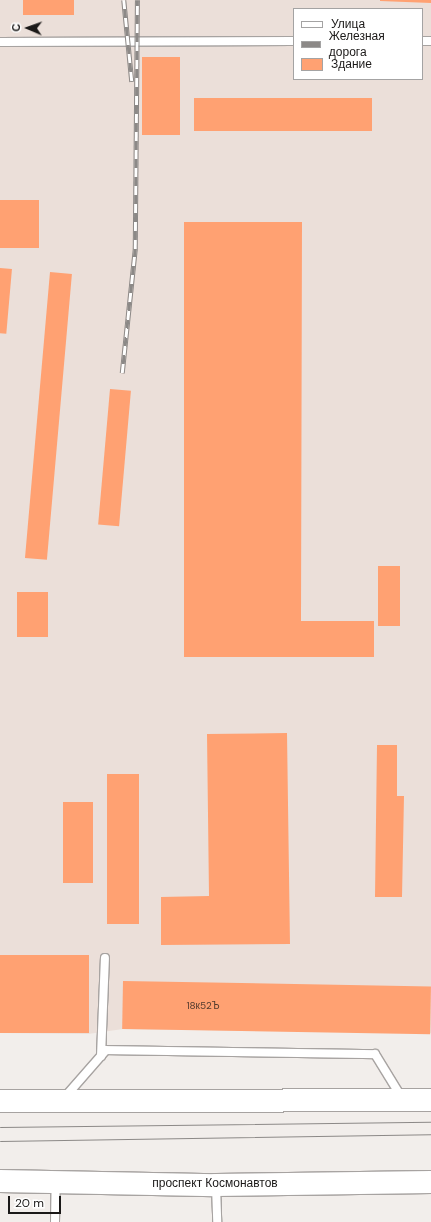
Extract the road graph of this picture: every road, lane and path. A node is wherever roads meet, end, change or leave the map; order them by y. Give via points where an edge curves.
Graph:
1 (0, 42) edge
2 (293, 42) edge
3 (105, 958) dead end
4 (101, 1056) junction
5 (62, 1100) junction
6 (404, 1100) junction
7 (431, 1100) edge
8 (0, 1101) edge
9 (0, 1180) edge
10 (56, 1180) junction
11 (431, 1182) edge
12 (216, 1185) junction
13 (55, 1222) edge
14 (217, 1222) edge

1 - 2 lane
3 - 4 lane
4 - 5 lane
4 - 6 lane via 106,1050 375,1054
5 - 6 main road
5 - 8 main road
6 - 7 main road
9 - 10 main road, проспект Космонавтов
10 - 12 main road, проспект Космонавтов
10 - 13 lane
11 - 12 main road, проспект Космонавтов
12 - 14 lane

